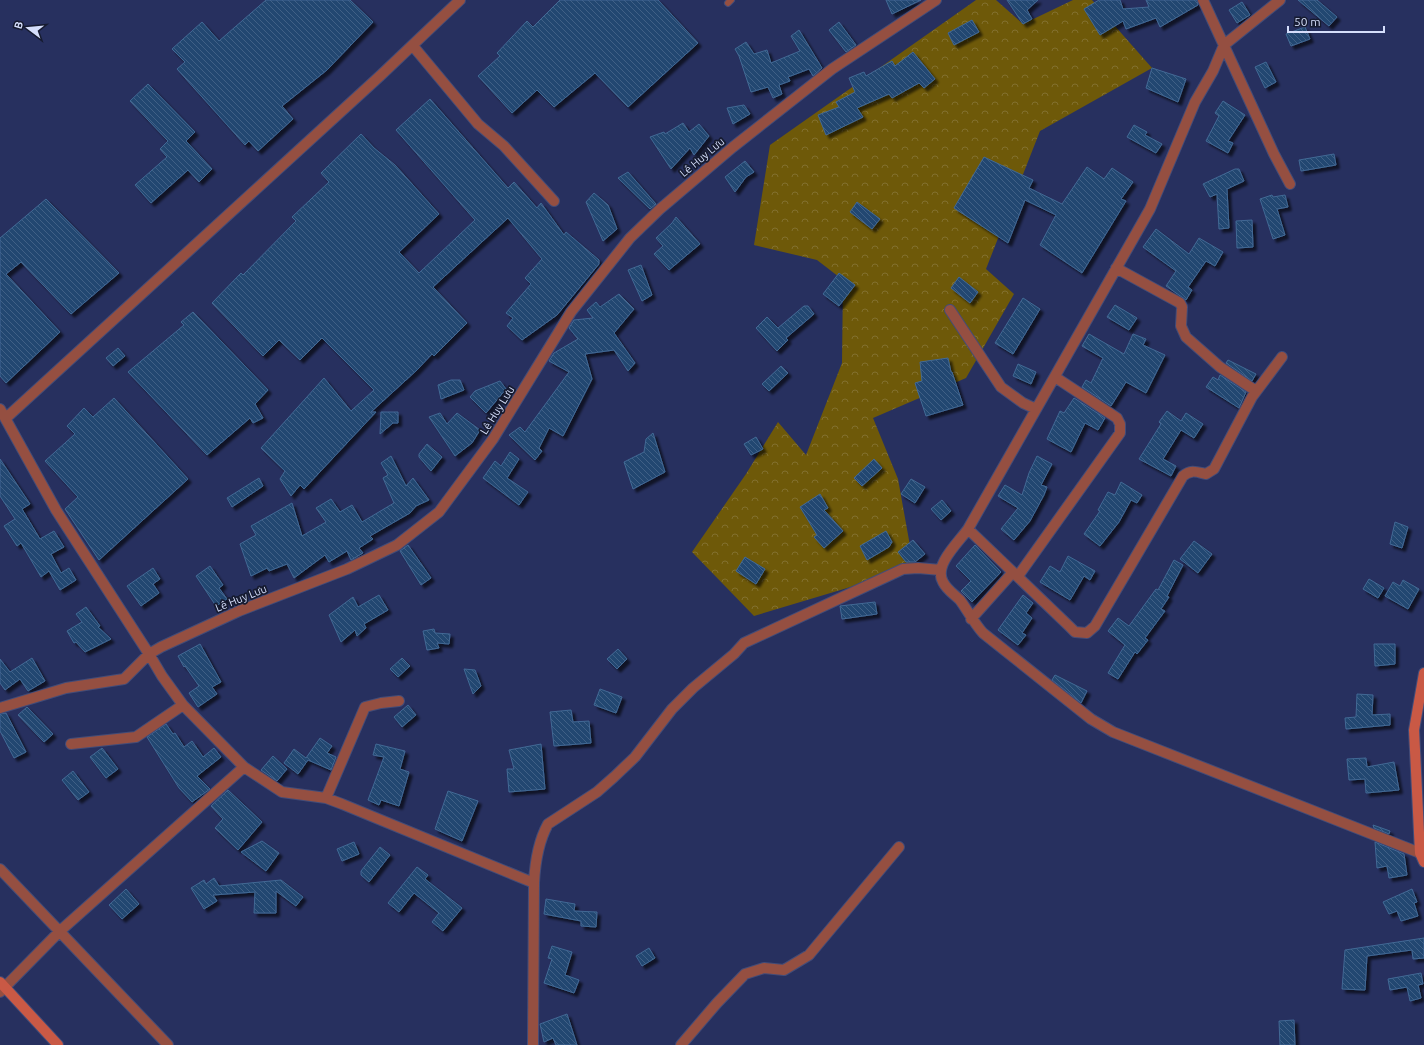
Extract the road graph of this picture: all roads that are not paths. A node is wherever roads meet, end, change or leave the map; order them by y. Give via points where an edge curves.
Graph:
1 (460, 0) edge
2 (936, 0) edge
3 (1202, 0) edge
4 (1280, 0) edge
5 (1224, 45) junction
6 (412, 46) junction
7 (1290, 184) dead end
8 (554, 201) dead end
9 (1116, 268) junction
10 (950, 310) dead end
11 (1282, 357) dead end
12 (1055, 377) junction
13 (1256, 391) junction
14 (0, 409) edge
15 (1036, 409) junction
16 (6, 418) junction
17 (968, 529) junction
18 (941, 570) junction
19 (1016, 574) junction
20 (971, 619) junction
21 (150, 654) junction
22 (1424, 673) edge
23 (399, 701) dead end
24 (183, 705) junction
25 (0, 708) edge
26 (71, 744) dead end
27 (244, 767) junction
28 (326, 798) junction
29 (899, 847) dead end
30 (1420, 853) junction
31 (1424, 862) edge
32 (0, 869) edge
33 (534, 883) junction
34 (60, 931) junction
35 (2, 987) edge
36 (58, 1045) edge
37 (168, 1045) edge
38 (533, 1045) edge
39 (681, 1045) edge

1 - 6 street
2 - 21 street, Lê Huy Lưu via 832,69 727,152 630,238 571,312 493,439 439,512 397,545 347,569 161,646
3 - 5 street
4 - 5 street
5 - 7 street
5 - 9 street via 1195,102 1150,209
6 - 8 street via 478,124 504,146
6 - 16 street
9 - 12 street
9 - 13 street via 1180,303 1181,326 1186,337 1220,367
10 - 15 street via 1001,387
11 - 13 street
12 - 15 street
12 - 19 street via 1117,418 1120,433
13 - 19 street via 1214,469 1206,474 1194,471 1184,476 1091,631 1082,634 1076,632
14 - 16 street
15 - 17 street
16 - 21 street via 56,510
17 - 18 street via 946,558
17 - 19 street
18 - 20 street via 942,581
18 - 33 street via 903,569 744,643 672,709 635,757 598,792 548,824 536,860
19 - 20 street
20 - 30 street via 984,633 1102,726
21 - 24 street
21 - 25 street, Lê Huy Lưu via 124,679 66,688
22 - 30 main road via 1414,730
23 - 28 street via 365,707
24 - 26 street via 136,737
24 - 27 street
27 - 28 street via 282,792
27 - 34 street
28 - 33 street
29 - 39 street via 809,955 784,970 764,968 745,974
30 - 31 main road
32 - 34 street
33 - 38 street
34 - 35 street
34 - 37 street
35 - 36 main road

